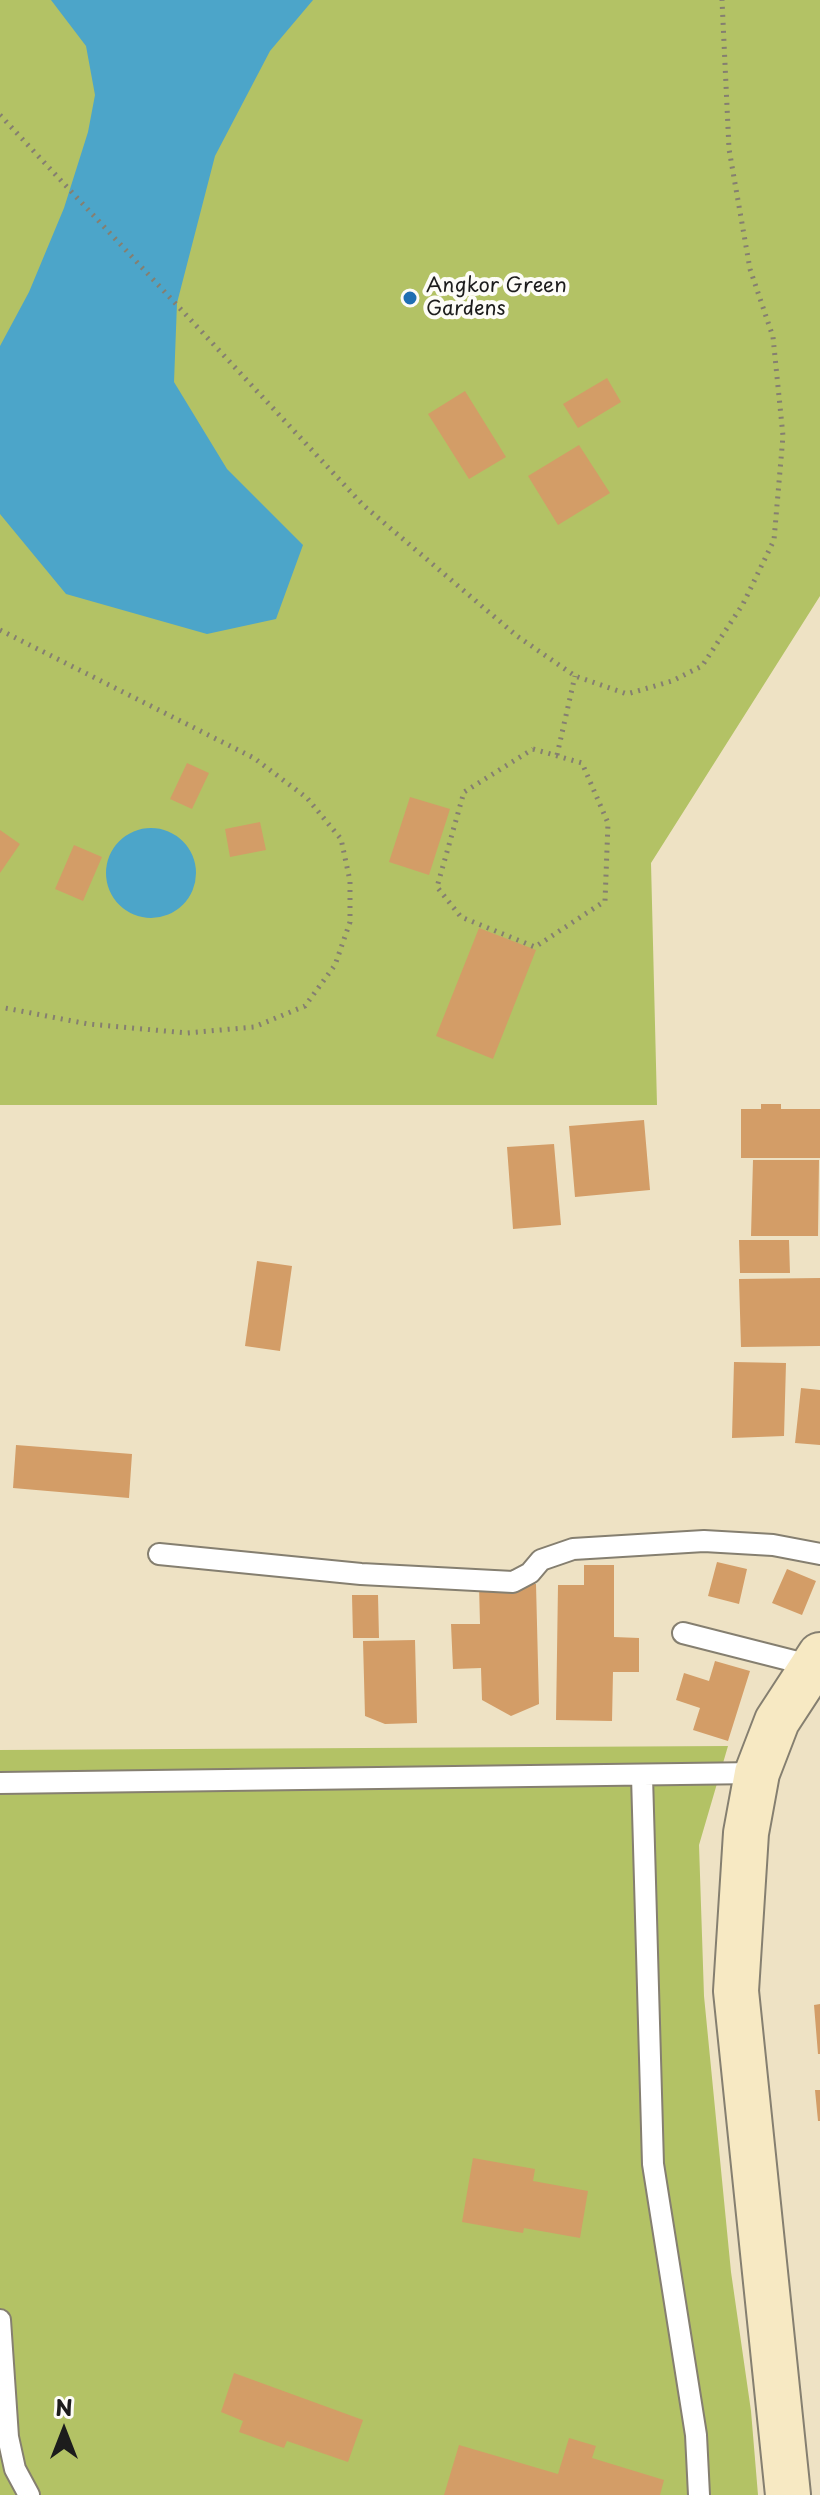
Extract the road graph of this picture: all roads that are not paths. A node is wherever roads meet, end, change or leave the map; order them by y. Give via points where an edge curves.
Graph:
1 (159, 1554) dead end
2 (820, 1554) edge
3 (683, 1633) dead end
4 (816, 1661) edge
5 (757, 1773) junction
6 (642, 1776) junction
7 (0, 1783) edge
8 (0, 2320) edge
9 (29, 2495) edge
10 (699, 2495) edge
11 (788, 2495) edge

1 - 2 lane via 361,1574 513,1582 541,1560 573,1549 704,1541
3 - 4 lane
4 - 5 street via 777,1721
5 - 6 lane
5 - 11 street via 746,1833 736,1991
6 - 7 lane
6 - 10 lane via 653,2164 696,2435
8 - 9 lane via 8,2437 15,2469

